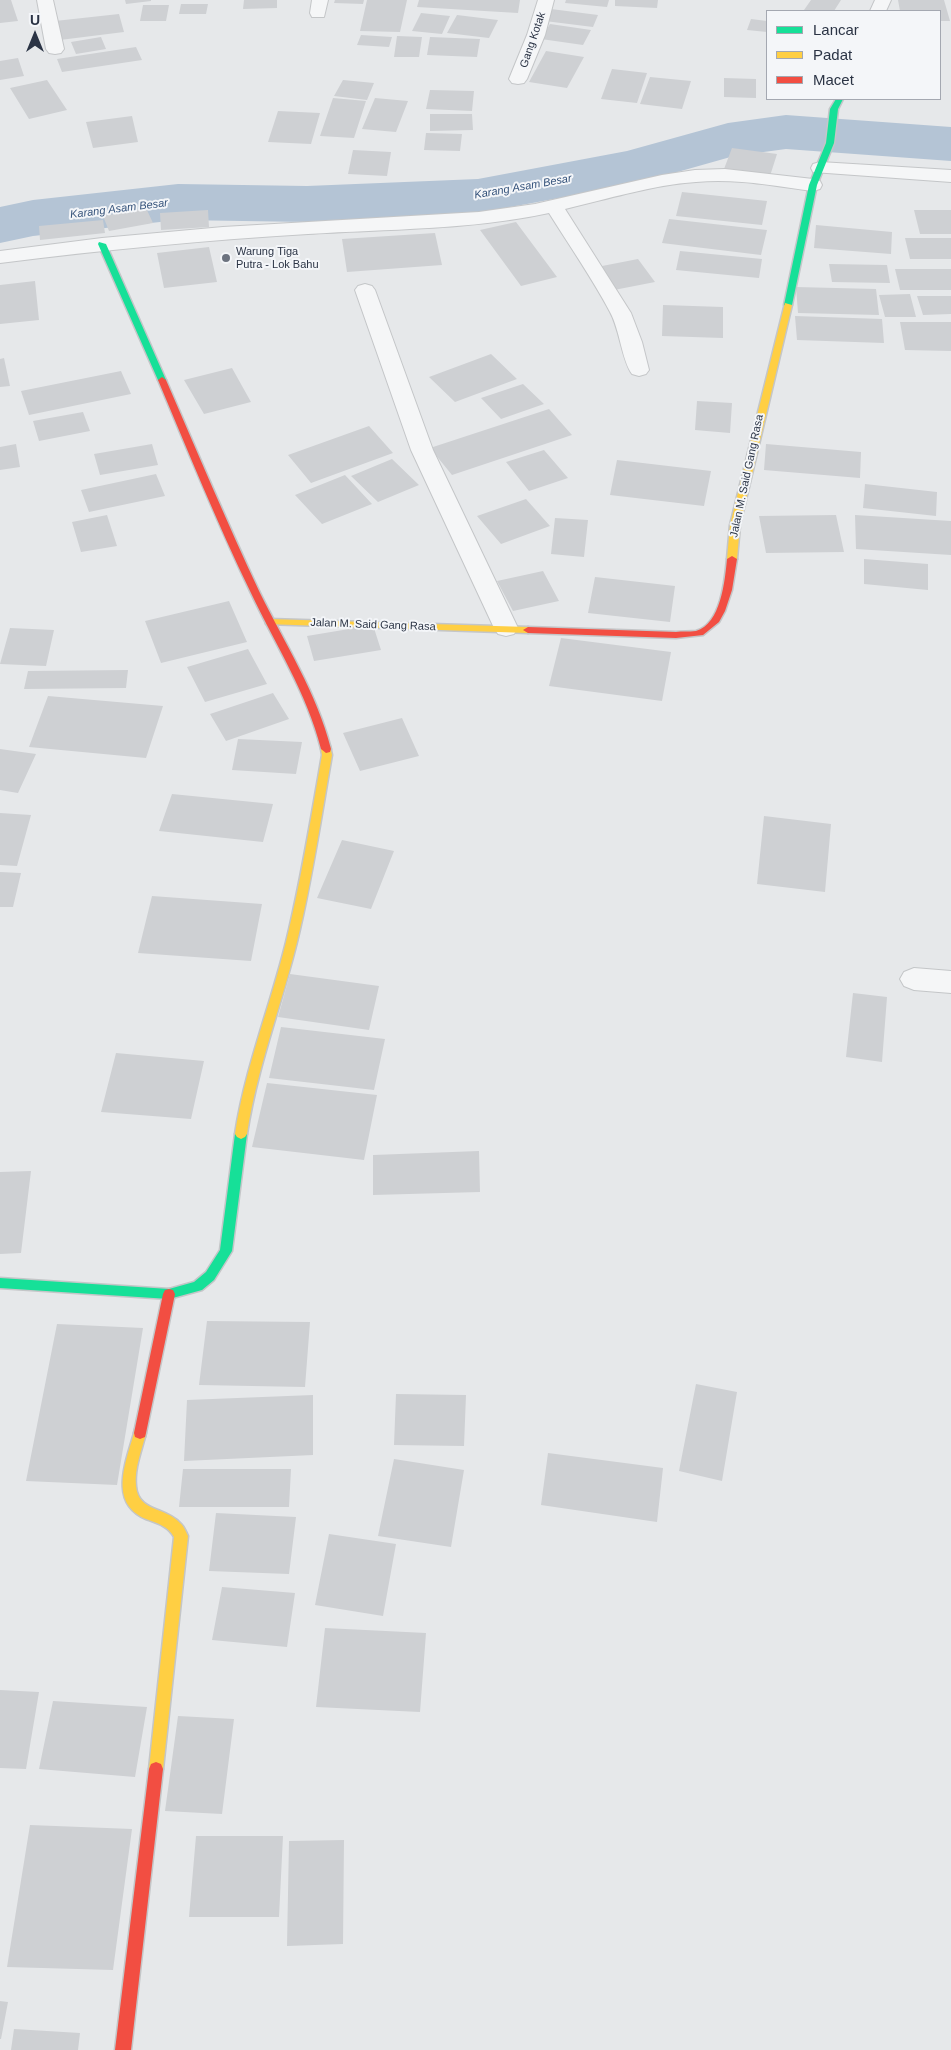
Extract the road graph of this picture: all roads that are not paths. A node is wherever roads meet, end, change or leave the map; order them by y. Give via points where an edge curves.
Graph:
1 (45, 0) edge
2 (546, 0) edge
3 (55, 49) dead end
4 (518, 79) dead end
5 (837, 104) edge
6 (951, 176) edge
7 (817, 177) junction
8 (554, 206) junction
9 (102, 244) junction
10 (0, 257) edge
11 (365, 290) dead end
12 (639, 370) dead end
13 (269, 622) junction
14 (506, 628) junction
15 (914, 979) dead end
16 (951, 982) edge
17 (0, 1283) edge
18 (169, 1294) junction
19 (123, 2050) edge

1 - 3 street
2 - 4 street, Gang Kotak
5 - 7 street, Jalan M. Said Gang Rasa via 830,143
6 - 7 street
7 - 8 street via 695,176
7 - 14 street, Jalan M. Said Gang Rasa via 735,524 731,570 721,612 699,633 676,635
8 - 9 street via 479,218 223,233
8 - 12 street via 621,314
9 - 10 street
9 - 13 street
11 - 14 street via 422,450
13 - 14 street, Jalan M. Said Gang Rasa
13 - 18 street via 308,694 323,734 327,755 324,777 285,966 246,1103 226,1251 204,1283 189,1292
15 - 16 street
17 - 18 street
18 - 19 street via 129,1484 136,1506 174,1524 180,1529 181,1536 148,1853

